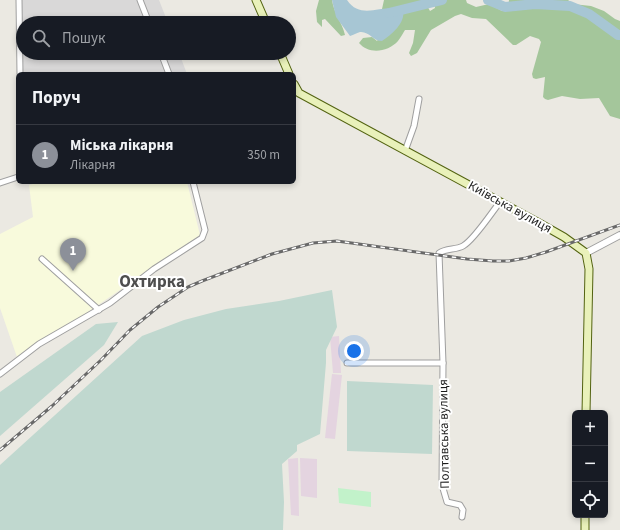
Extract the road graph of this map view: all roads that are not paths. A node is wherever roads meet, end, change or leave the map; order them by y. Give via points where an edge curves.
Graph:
1 (19, 0) edge
2 (140, 0) edge
3 (256, 0) edge
4 (19, 16) edge
5 (146, 16) edge
6 (263, 16) edge
7 (20, 60) edge
8 (164, 60) edge
9 (283, 60) edge
10 (20, 72) edge
11 (168, 72) edge
12 (288, 72) edge
13 (297, 94) edge
14 (419, 99) dead end
15 (405, 151) junction
16 (16, 178) edge
17 (0, 183) edge
18 (194, 184) edge
19 (500, 202) junction
20 (620, 235) edge
21 (586, 253) junction
22 (42, 259) dead end
23 (99, 310) junction
24 (347, 363) dead end
25 (443, 363) junction
26 (0, 374) edge
27 (586, 410) edge
28 (462, 517) dead end
29 (585, 518) edge
30 (585, 530) edge

1 - 4 street
2 - 5 street
3 - 6 main road
7 - 10 street
8 - 11 street
9 - 12 main road
13 - 15 main road, Київська вулиця
14 - 15 street via 414,126
15 - 19 main road, Київська вулиця
16 - 17 street
18 - 23 street via 205,230 202,238 154,269
19 - 21 main road, Київська вулиця via 564,237
19 - 25 street, Полтавська вулиця via 478,232 463,246 439,253
20 - 21 street
21 - 27 main road via 589,269
22 - 23 street
23 - 26 street via 40,344
24 - 25 street, Полтавська вулиця
25 - 28 street, Полтавська вулиця via 442,485 447,502 460,505
29 - 30 main road

